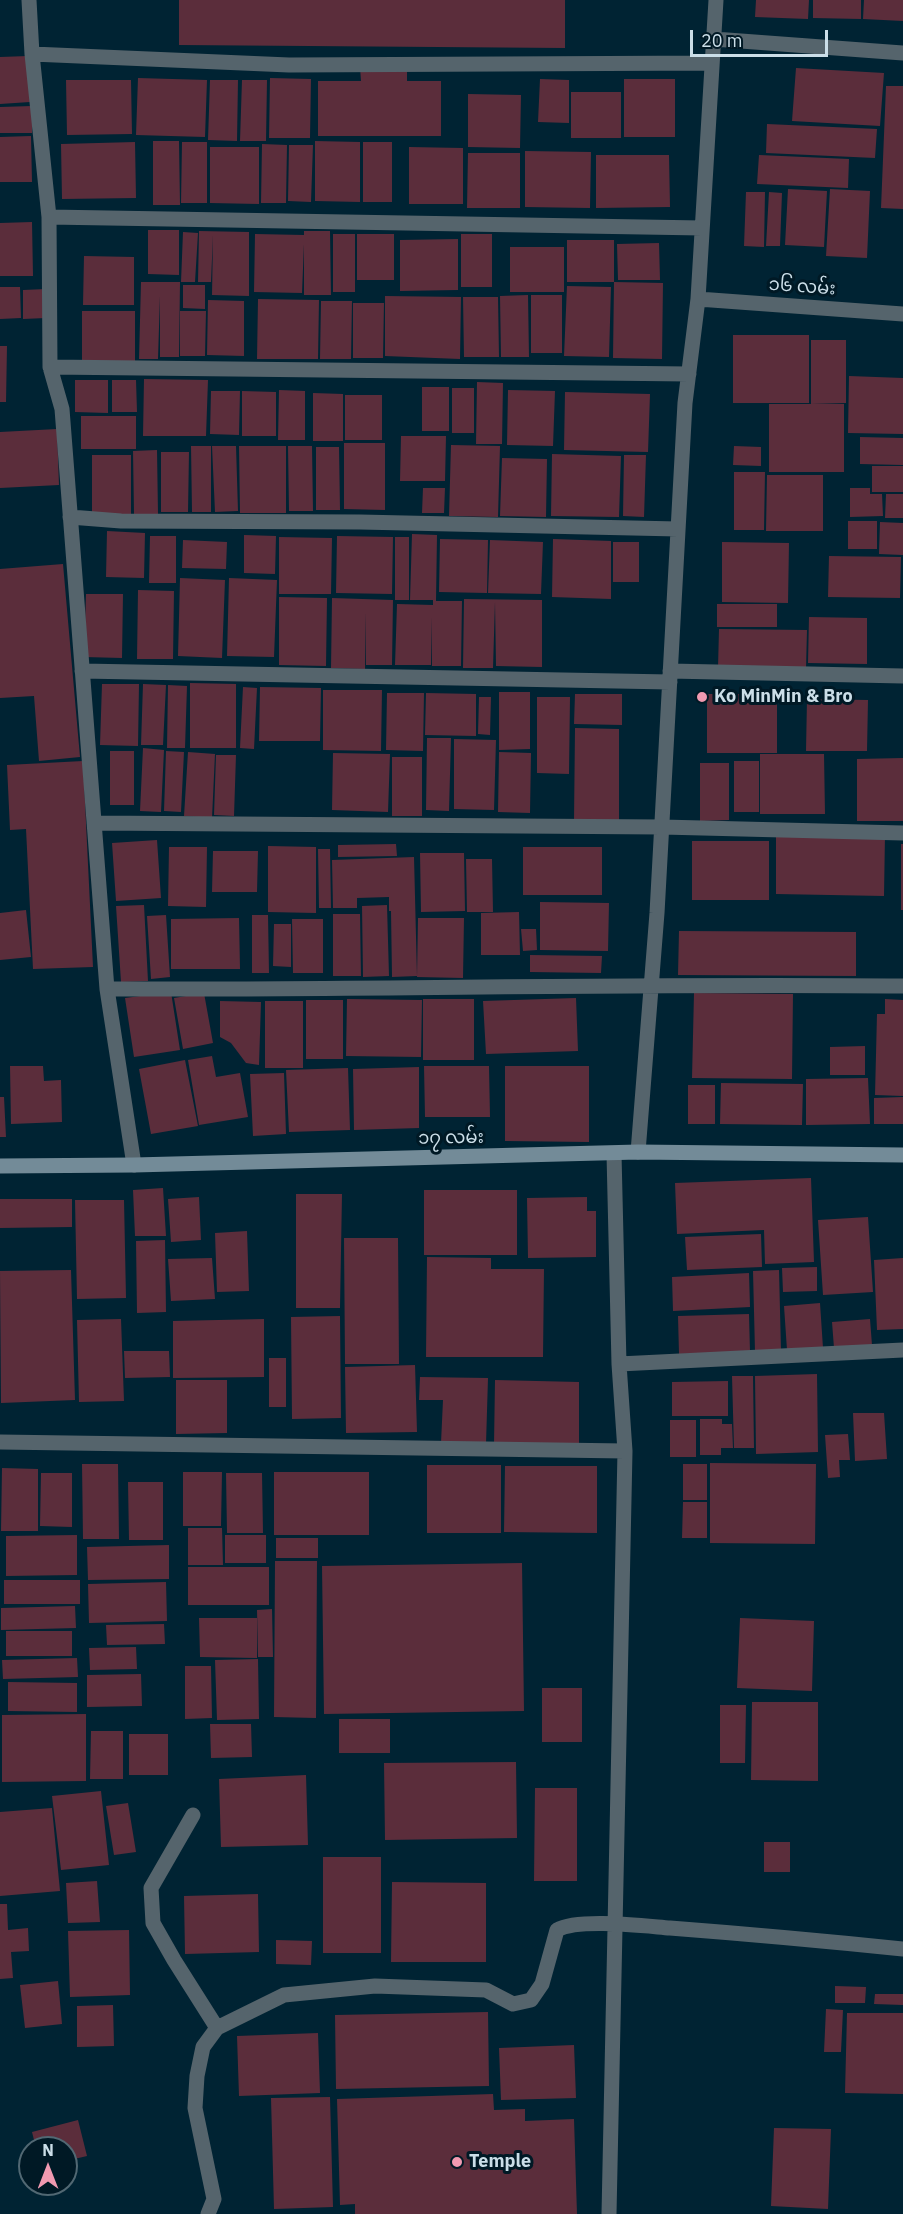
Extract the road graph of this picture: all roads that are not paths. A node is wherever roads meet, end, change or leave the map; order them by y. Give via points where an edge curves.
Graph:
1 (29, 0) edge
2 (716, 0) edge
3 (714, 39) junction
4 (903, 53) edge
5 (32, 54) junction
6 (712, 63) junction
7 (49, 217) junction
8 (702, 228) junction
9 (698, 299) junction
10 (903, 314) edge
11 (50, 367) junction
12 (689, 374) junction
13 (70, 517) junction
14 (678, 530) junction
15 (82, 671) junction
16 (903, 676) edge
17 (670, 677) junction
18 (94, 823) junction
19 (662, 827) junction
20 (903, 833) edge
21 (651, 984) junction
22 (903, 986) edge
23 (106, 988) junction
24 (638, 1152) junction
25 (614, 1154) junction
26 (903, 1155) edge
27 (0, 1166) edge
28 (134, 1166) junction
29 (903, 1350) edge
30 (619, 1364) junction
31 (0, 1442) edge
32 (625, 1451) junction
33 (193, 1815) dead end
34 (616, 1924) junction
35 (903, 1949) edge
36 (217, 2028) junction
37 (208, 2214) edge
38 (609, 2214) edge

1 - 5 street
2 - 3 street
3 - 4 street
3 - 6 street
5 - 6 street via 289,65
5 - 7 street
6 - 8 street
7 - 8 street
7 - 11 street
8 - 9 street
9 - 10 street, ၁၆ လမ်း
9 - 12 street
11 - 12 street
11 - 13 street via 62,409
12 - 14 street
13 - 14 street
13 - 15 street
14 - 17 street
15 - 17 street
15 - 18 street
16 - 17 street
17 - 19 street
18 - 19 street
18 - 23 street
19 - 20 street
19 - 21 street
21 - 22 street
21 - 23 street
21 - 24 street
23 - 28 street
24 - 25 street, ၁၇ လမ်း
24 - 26 street, ၁၇ လမ်း
25 - 28 street, ၁၇ လမ်း
25 - 30 street
27 - 28 street, ၁၇ လမ်း
29 - 30 street
30 - 32 street
31 - 32 street
32 - 34 street
33 - 36 street via 151,1888 153,1923
34 - 35 street
34 - 36 street via 567,1924 557,1929 542,1984 531,2000 513,2004 486,1990 375,1986 284,1995
34 - 38 street
36 - 37 street via 202,2047 195,2108 214,2199

